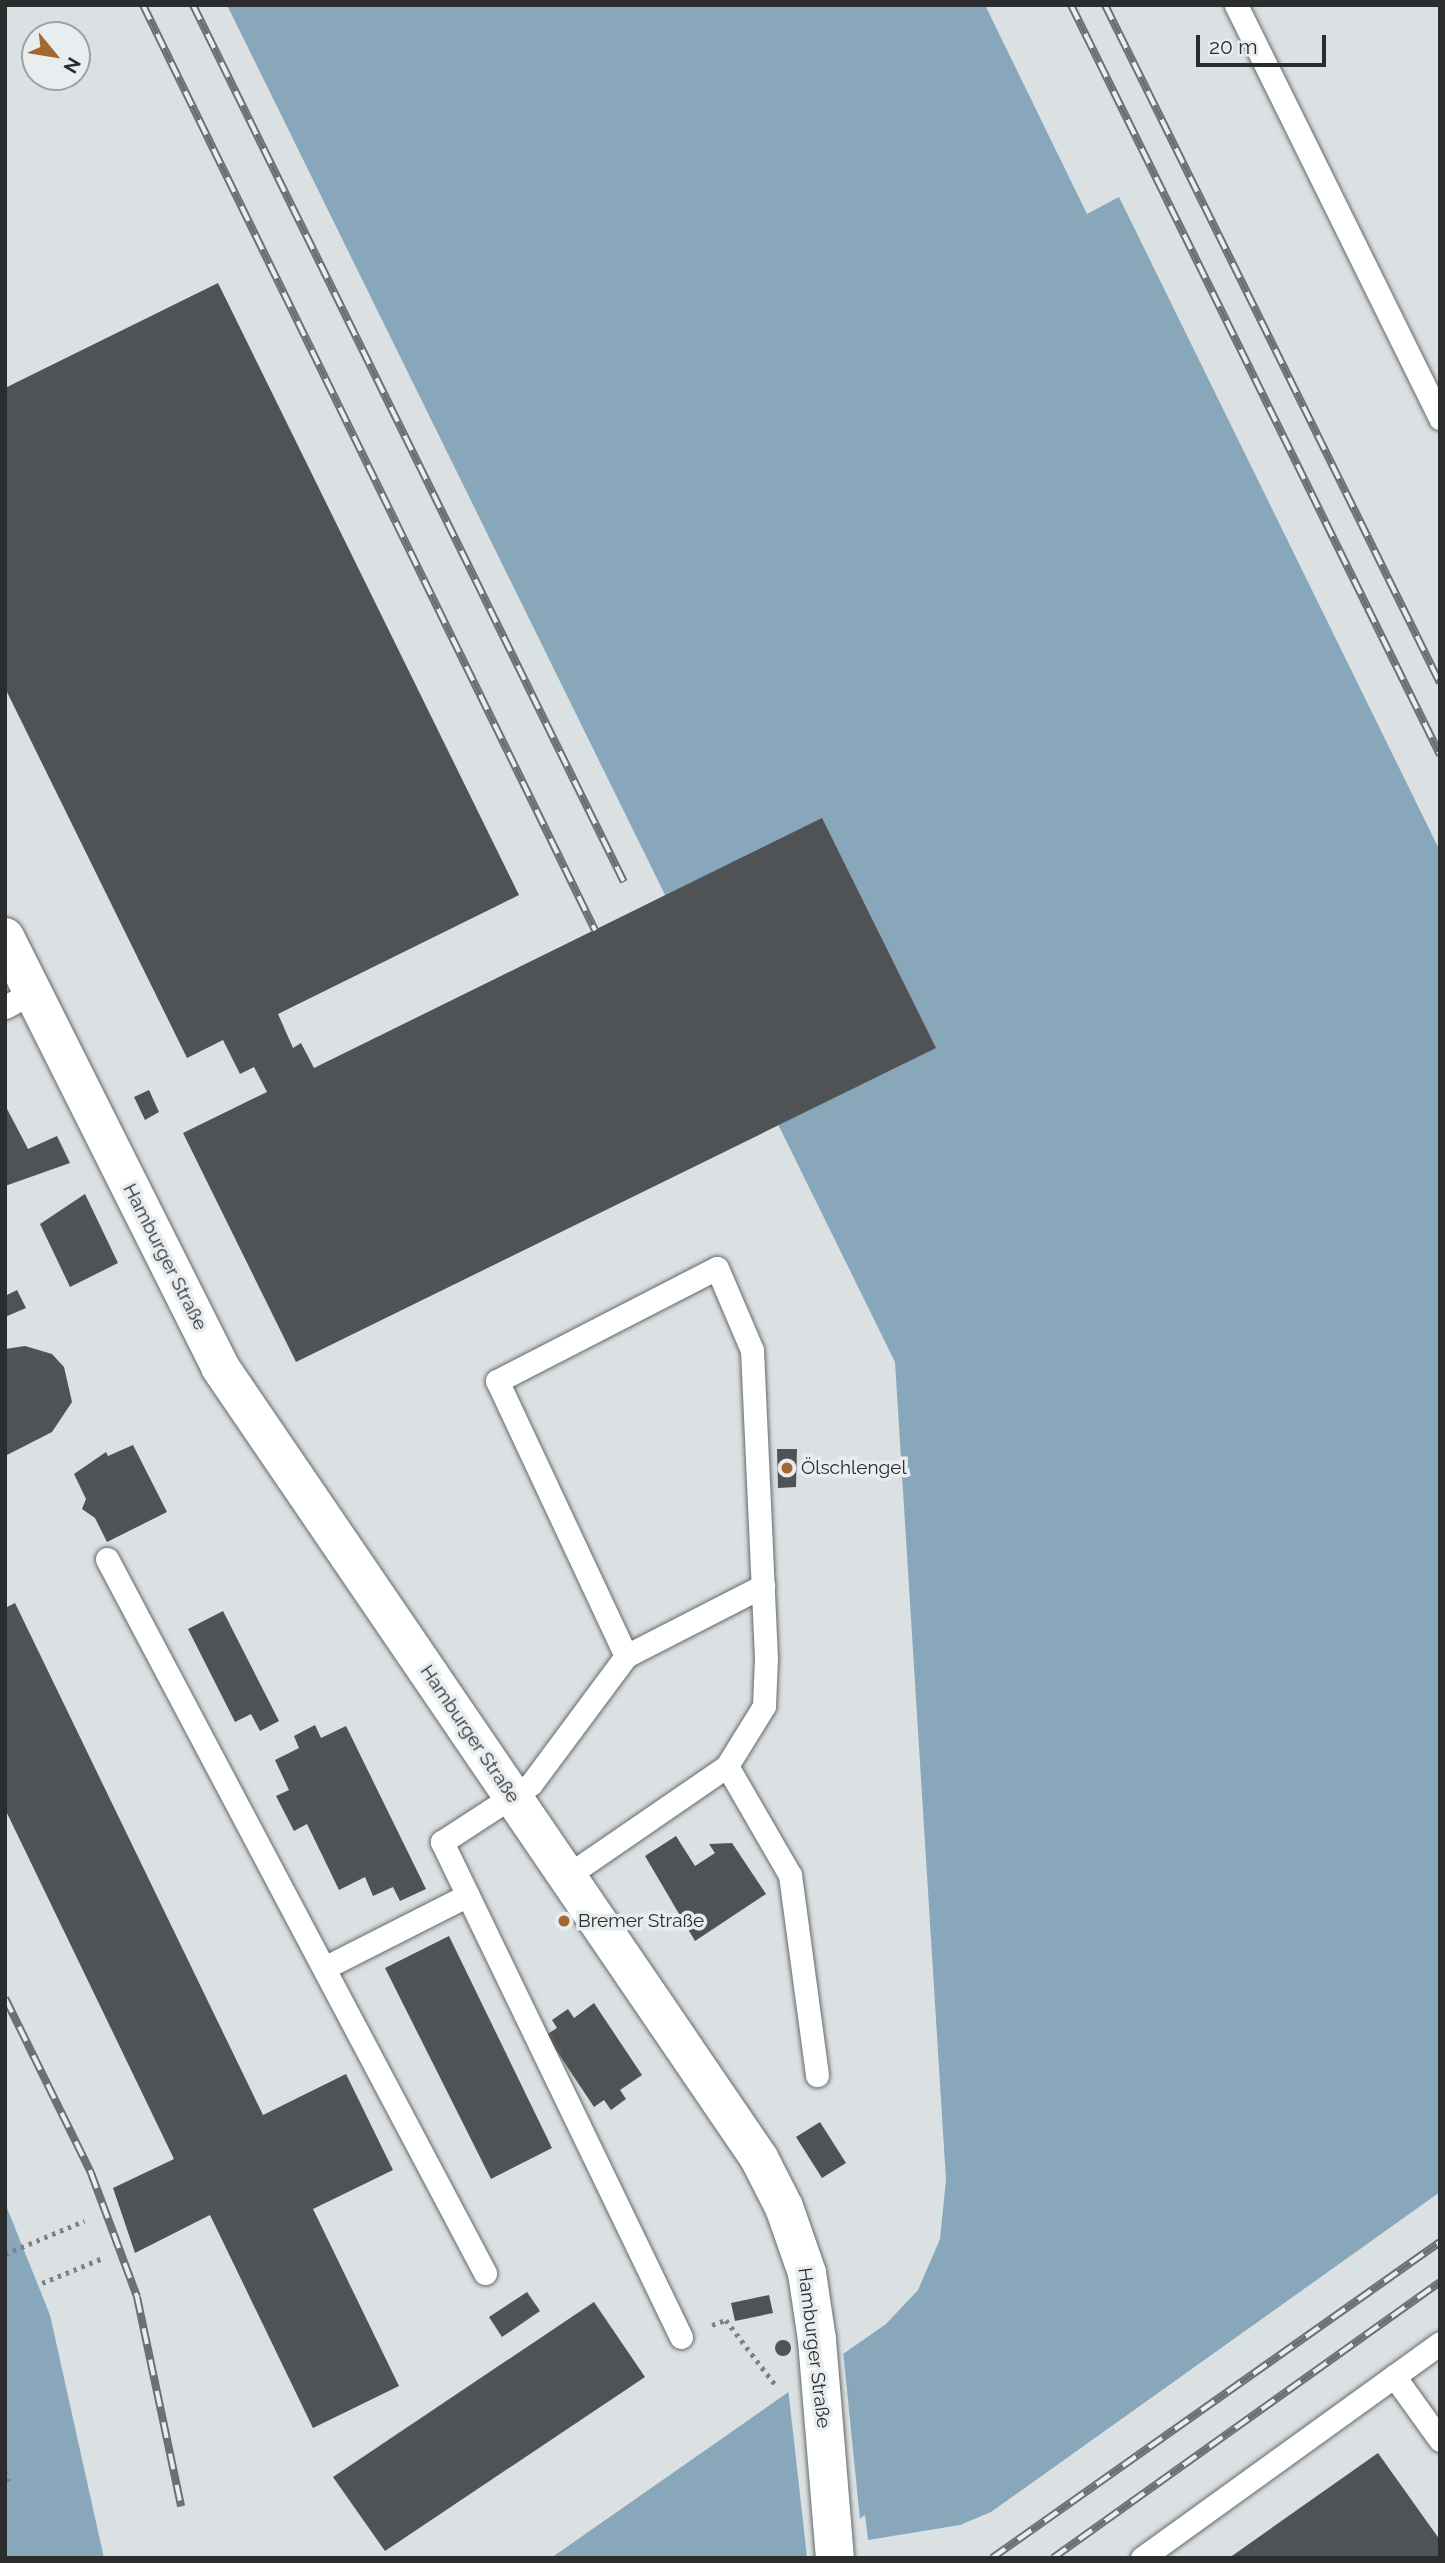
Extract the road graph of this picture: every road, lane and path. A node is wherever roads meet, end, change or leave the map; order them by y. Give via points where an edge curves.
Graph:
1 (1236, 5) edge
2 (1440, 418) edge
3 (5, 936) edge
4 (19, 999) edge
5 (107, 1559) dead end
6 (763, 1586) junction
7 (626, 1656) junction
8 (727, 1766) junction
9 (512, 1797) junction
10 (567, 1876) junction
11 (468, 1895) junction
12 (324, 1968) junction
13 (817, 2076) dead end
14 (83, 2221) dead end
15 (5, 2254) edge
16 (105, 2257) dead end
17 (485, 2273) dead end
18 (42, 2283) dead end
19 (681, 2337) dead end
20 (741, 2338) dead end
21 (1440, 2343) edge
22 (1394, 2376) junction
23 (778, 2388) dead end
24 (1440, 2440) edge
25 (5, 2471) edge
26 (9, 2481) dead end
27 (834, 2548) edge
28 (1142, 2558) edge

1 - 2 lane
3 - 4 street, Hamburger Straße
4 - 9 street, Hamburger Straße via 220,1367
5 - 12 lane
6 - 7 lane
6 - 7 lane via 752,1350 718,1268 497,1381
6 - 8 lane via 764,1706
7 - 9 lane via 531,1784
8 - 10 lane
8 - 13 lane via 790,1875
9 - 10 street, Hamburger Straße
9 - 11 lane via 442,1842
10 - 27 street, Hamburger Straße via 759,2158 807,2273
11 - 12 lane
11 - 19 lane
12 - 17 lane
14 - 15 path
16 - 18 path
20 - 23 path
21 - 22 lane
22 - 24 lane
22 - 28 lane
25 - 26 path

